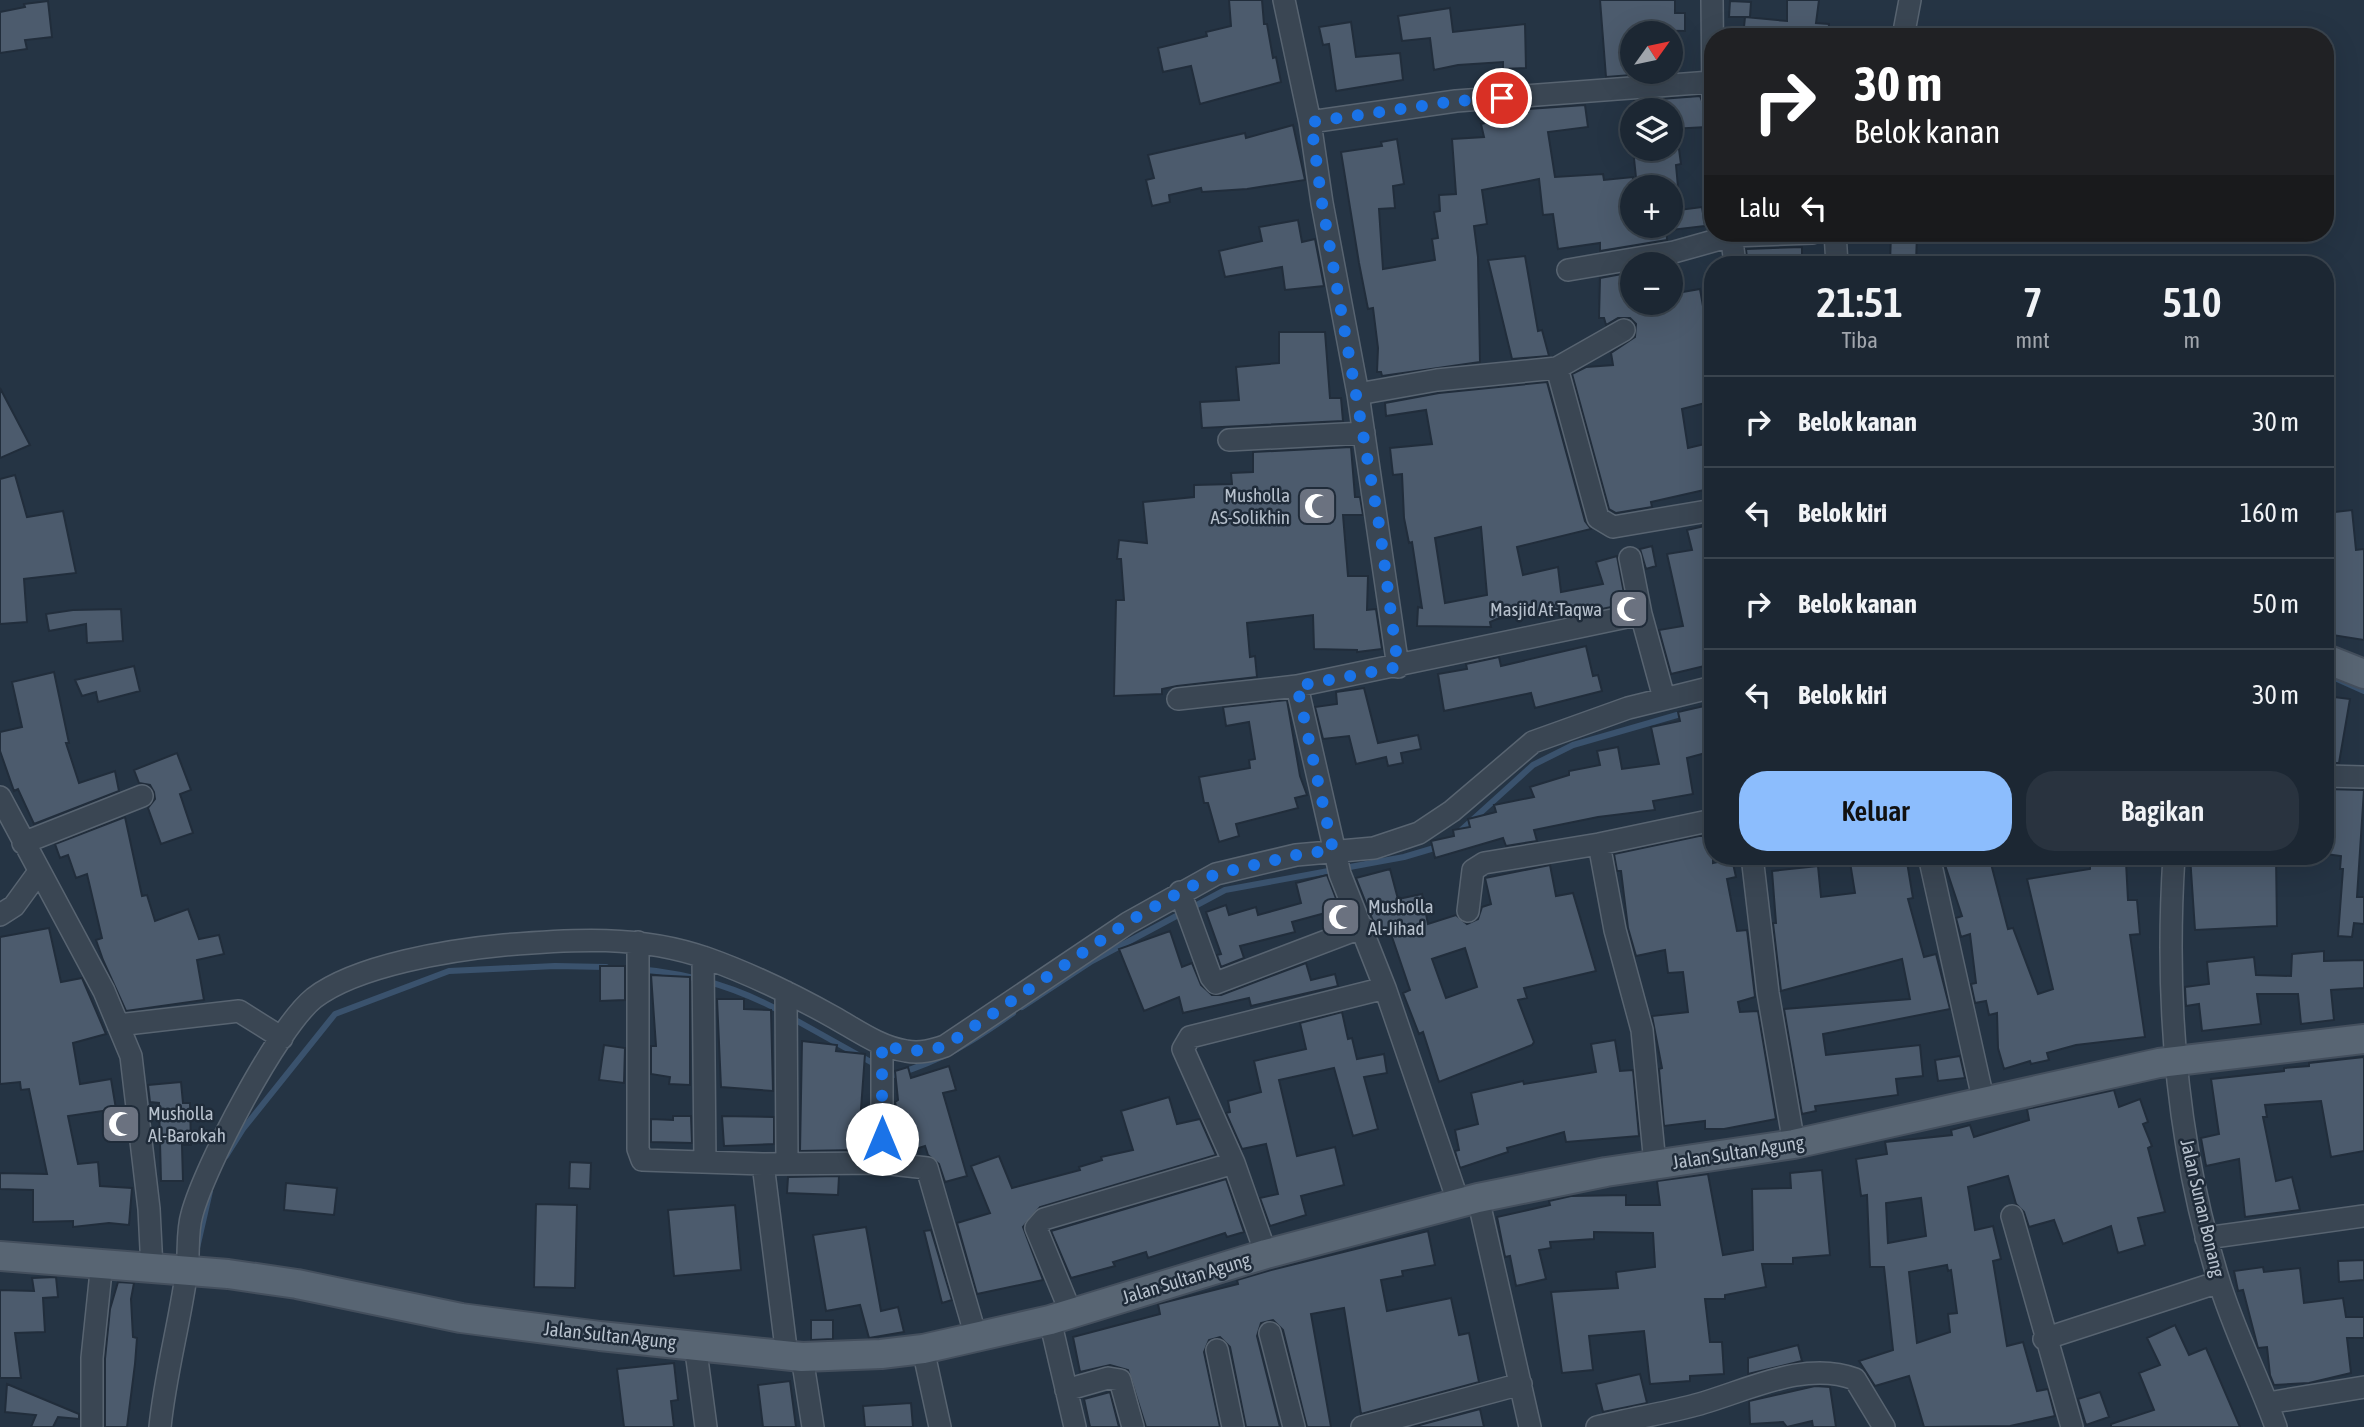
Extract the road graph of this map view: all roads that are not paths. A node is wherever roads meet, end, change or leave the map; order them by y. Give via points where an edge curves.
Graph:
1 (1284, 0) edge
2 (1712, 0) edge
3 (1910, 0) edge
4 (1712, 28) edge
5 (1905, 28) edge
6 (1704, 91) edge
7 (1311, 122) junction
8 (1706, 242) edge
9 (1568, 270) dead end
10 (1624, 330) dead end
11 (1557, 368) junction
12 (1357, 394) junction
13 (1364, 433) junction
14 (1229, 440) dead end
15 (1704, 511) edge
16 (1630, 558) dead end
17 (1641, 614) junction
18 (2334, 662) edge
19 (1398, 667) junction
20 (2364, 674) edge
21 (1297, 686) junction
22 (1704, 689) edge
23 (1664, 698) junction
24 (1178, 699) dead end
25 (2334, 776) edge
26 (2364, 777) edge
27 (142, 796) dead end
28 (0, 797) edge
29 (1704, 822) edge
30 (23, 843) junction
31 (1599, 844) junction
32 (1337, 862) junction
33 (1753, 865) edge
34 (1931, 865) edge
35 (2173, 865) edge
36 (38, 873) junction
37 (1180, 892) junction
38 (1468, 911) dead end
39 (0, 915) edge
40 (1363, 927) junction
41 (638, 942) junction
42 (703, 957) junction
43 (1385, 988) junction
44 (786, 992) junction
45 (118, 1026) junction
46 (282, 1038) junction
47 (2364, 1039) edge
48 (882, 1045) junction
49 (2175, 1063) junction
50 (1984, 1103) junction
51 (1794, 1144) junction
52 (705, 1161) junction
53 (882, 1163) junction
54 (1234, 1163) junction
55 (763, 1164) junction
56 (787, 1164) junction
57 (1655, 1164) junction
58 (1468, 1201) junction
59 (2012, 1216) dead end
60 (2364, 1216) edge
61 (2206, 1238) junction
62 (1266, 1254) junction
63 (0, 1256) edge
64 (102, 1262) junction
65 (152, 1269) junction
66 (206, 1273) junction
67 (2219, 1282) junction
68 (1061, 1317) junction
69 (1270, 1333) dead end
70 (976, 1337) junction
71 (2044, 1339) junction
72 (695, 1344) junction
73 (923, 1349) junction
74 (1217, 1350) dead end
75 (795, 1357) junction
76 (1521, 1384) junction
77 (2364, 1387) edge
78 (1066, 1390) junction
79 (2268, 1403) junction
80 (92, 1427) edge
81 (160, 1427) edge
82 (706, 1427) edge
83 (813, 1427) edge
84 (940, 1427) edge
85 (1075, 1427) edge
86 (1133, 1427) edge
87 (1233, 1427) edge
88 (1294, 1427) edge
89 (1362, 1427) edge
90 (1530, 1427) edge
91 (1597, 1427) edge
92 (1884, 1427) edge
93 (2072, 1427) edge
94 (2276, 1427) edge

1 - 7 street
2 - 4 street
3 - 5 street
6 - 7 street via 1456,101
7 - 12 street
8 - 9 street
10 - 11 street
11 - 12 street via 1437,380
11 - 15 street via 1602,522 1613,527
12 - 13 street
13 - 14 street
13 - 19 street
16 - 17 street
17 - 19 street
17 - 23 street
18 - 20 main road
19 - 21 street
21 - 24 street
21 - 32 street
22 - 23 street
23 - 32 street via 1533,742 1419,833
25 - 26 street
27 - 30 street
28 - 30 street
29 - 31 street
30 - 36 street
31 - 38 street via 1477,866
31 - 57 street via 1615,930 1642,1030
32 - 37 street via 1296,855 1216,874
32 - 40 street
33 - 51 street via 1768,993
34 - 50 street
35 - 49 street, Jalan Sunan Bonang via 2170,915
36 - 39 street via 14,906
36 - 45 street via 104,991
37 - 40 street via 1216,984
37 - 48 street via 945,1046 909,1052
40 - 43 street
41 - 42 street
41 - 46 street via 535,942 423,956 327,990 313,999
41 - 52 street via 639,1156 649,1162
42 - 44 street
42 - 52 street
43 - 54 street via 1190,1037 1183,1049
43 - 58 street
44 - 48 street
44 - 56 street
45 - 46 street via 239,1010
45 - 65 street via 131,1056
46 - 66 street via 201,1183 190,1219
47 - 49 main road, Jalan Sultan Agung
48 - 53 street
49 - 50 main road, Jalan Sultan Agung via 2110,1073
49 - 61 street, Jalan Sunan Bonang
50 - 51 main road, Jalan Sultan Agung
51 - 57 main road, Jalan Sultan Agung
52 - 55 street
53 - 56 street
53 - 70 street via 930,1172
54 - 62 street
54 - 68 street via 1038,1224
55 - 56 street
55 - 75 street
57 - 58 main road, Jalan Sultan Agung
58 - 62 main road, Jalan Sultan Agung
58 - 76 street
59 - 71 street
60 - 61 street
61 - 67 street, Jalan Sunan Bonang
62 - 68 main road, Jalan Sultan Agung
63 - 64 main road, Jalan Sultan Agung
64 - 65 main road, Jalan Sultan Agung
64 - 80 street via 92,1358
65 - 66 main road, Jalan Sultan Agung
66 - 72 main road, Jalan Sultan Agung via 297,1284 461,1318
66 - 81 street
67 - 71 street
67 - 79 street, Jalan Sunan Bonang
68 - 70 main road, Jalan Sultan Agung
68 - 78 street
69 - 88 street
70 - 73 main road, Jalan Sultan Agung
71 - 93 street
72 - 75 main road, Jalan Sultan Agung
72 - 82 street
73 - 75 main road, Jalan Sultan Agung
73 - 84 street
74 - 87 street
75 - 83 street
76 - 89 street
76 - 90 street
77 - 79 street
78 - 85 street
78 - 86 street via 1108,1378 1120,1380
79 - 94 street, Jalan Sunan Bonang
91 - 92 street via 1826,1371 1855,1379

